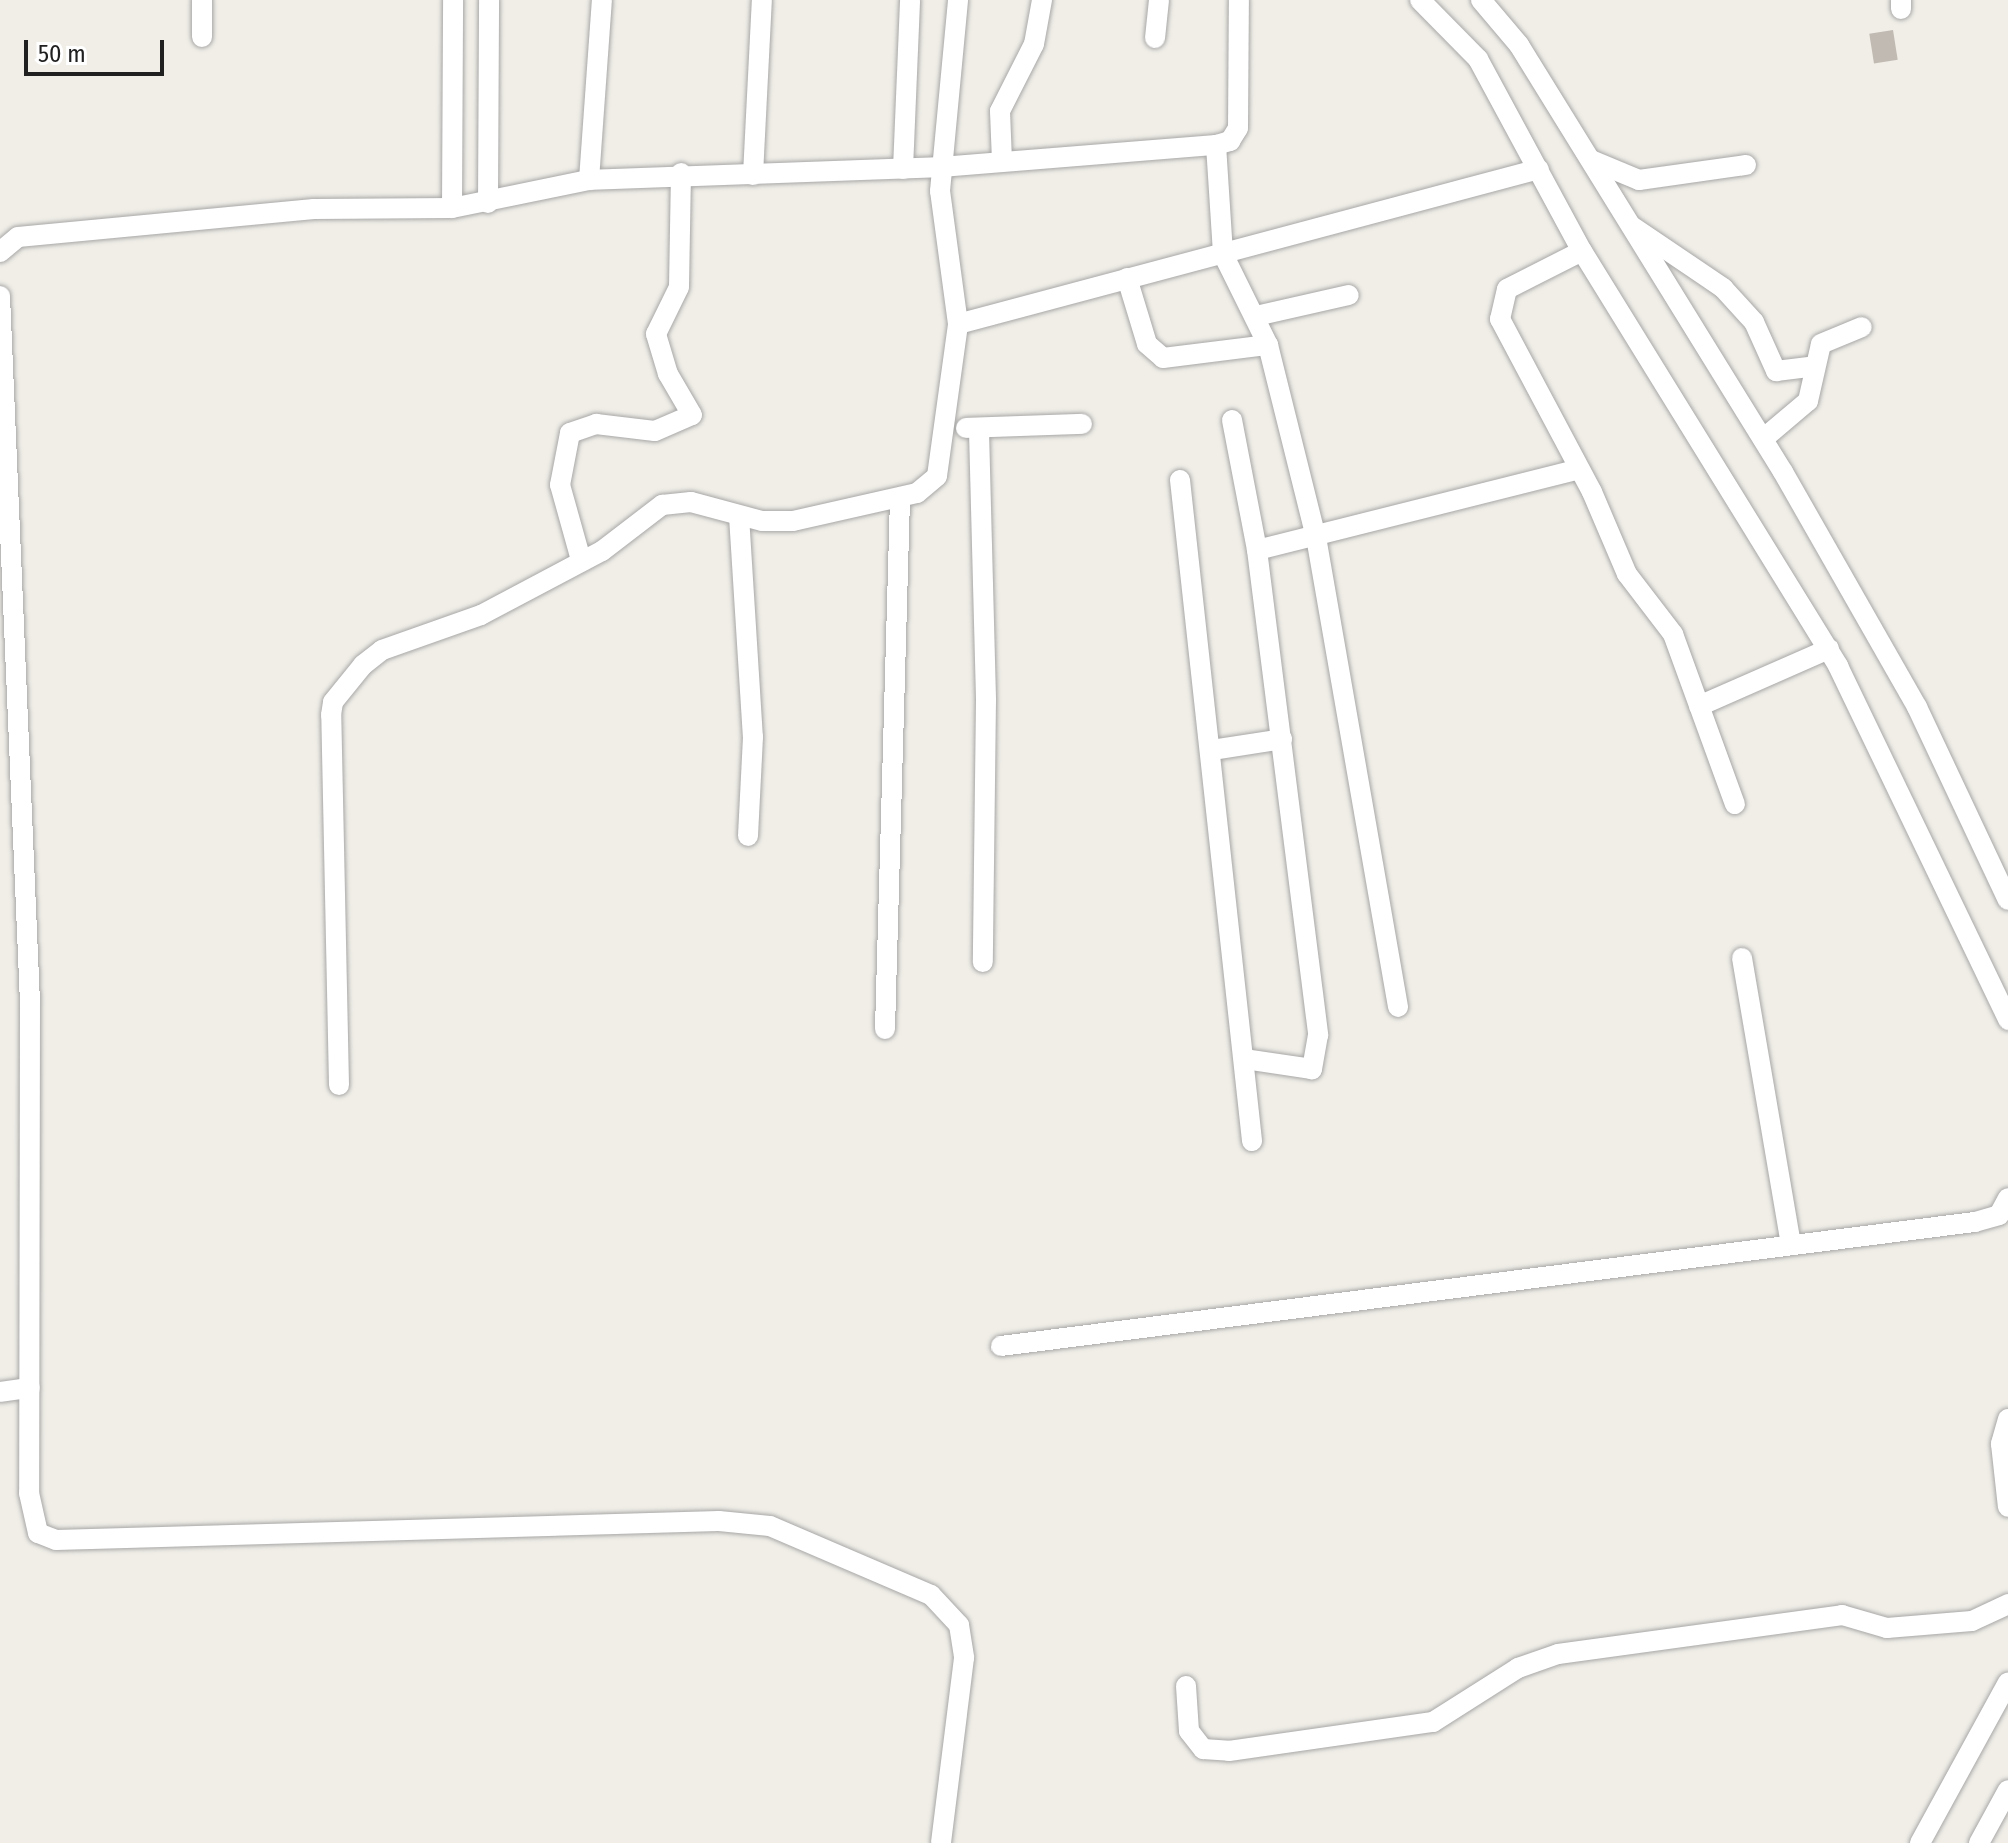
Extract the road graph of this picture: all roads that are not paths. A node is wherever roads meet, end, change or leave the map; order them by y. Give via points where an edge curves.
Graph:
1 (202, 0) edge
2 (453, 0) edge
3 (489, 0) edge
4 (602, 0) edge
5 (762, 0) edge
6 (910, 0) edge
7 (958, 0) edge
8 (1042, 0) edge
9 (1159, 0) edge
10 (1239, 0) edge
11 (1420, 0) edge
12 (1481, 0) edge
13 (202, 37) dead end
14 (1155, 38) dead end
15 (1216, 145) junction
16 (1590, 159) junction
17 (1002, 161) junction
18 (1746, 165) dead end
19 (941, 167) junction
20 (903, 169) junction
21 (1539, 169) junction
22 (681, 173) junction
23 (753, 175) junction
24 (589, 180) junction
25 (488, 203) junction
26 (452, 208) junction
27 (1630, 225) junction
28 (1582, 251) junction
29 (0, 252) edge
30 (1223, 254) junction
31 (1127, 278) junction
32 (1349, 295) dead end
33 (0, 296) edge
34 (1256, 316) junction
35 (958, 324) junction
36 (1862, 327) dead end
37 (1268, 345) junction
38 (1815, 366) junction
39 (1232, 420) dead end
40 (1082, 424) dead end
41 (949, 425) junction
42 (979, 431) junction
43 (1763, 439) junction
44 (1579, 469) junction
45 (1180, 480) dead end
46 (900, 498) junction
47 (739, 516) junction
48 (1316, 537) junction
49 (1257, 550) junction
50 (581, 560) junction
51 (1829, 649) junction
52 (1699, 706) junction
53 (1282, 739) junction
54 (1212, 750) junction
55 (1735, 804) dead end
56 (748, 836) dead end
57 (2008, 900) edge
58 (1742, 958) dead end
59 (983, 962) dead end
60 (1398, 1007) dead end
61 (2008, 1020) edge
62 (885, 1029) dead end
63 (1244, 1059) junction
64 (339, 1085) dead end
65 (1252, 1141) dead end
66 (2008, 1198) edge
67 (1791, 1245) junction
68 (1001, 1346) dead end
69 (30, 1388) junction
70 (0, 1392) edge
71 (2008, 1419) edge
72 (2008, 1507) edge
73 (2008, 1604) edge
74 (2008, 1682) edge
75 (1186, 1686) dead end
76 (2008, 1790) edge
77 (1921, 1841) edge
78 (941, 1843) edge
79 (1899, 1843) edge
80 (1979, 1843) edge

1 - 13 street
2 - 26 street
3 - 25 street
4 - 24 street
5 - 23 street
6 - 20 street
7 - 19 street
8 - 17 street via 1034,44 1000,111
9 - 14 street
10 - 15 street via 1238,128 1230,141
11 - 21 street via 1478,59
12 - 16 street via 1519,45
15 - 17 street
15 - 30 street
16 - 18 street via 1639,180
16 - 27 street
17 - 19 street
19 - 20 street
19 - 35 street
20 - 23 street
21 - 28 street
21 - 30 street
22 - 23 street
22 - 24 street
22 - 50 street via 679,287 656,334 668,374 692,415 655,431 596,424 570,433 560,485
24 - 25 street
25 - 26 street
26 - 29 street via 314,209 18,237
27 - 38 street via 1723,288 1754,322 1776,371
27 - 43 street
28 - 44 street via 1507,289 1500,319
28 - 51 street
30 - 31 street
30 - 34 street
31 - 35 street
31 - 37 street via 1147,344 1163,358
32 - 34 street
33 - 69 street via 30,1002
34 - 37 street
35 - 41 street
36 - 38 street via 1824,341
37 - 48 street
38 - 43 street via 1808,401
39 - 49 street
40 - 42 street
41 - 42 street
41 - 46 street via 937,476
42 - 59 street via 986,700
43 - 57 street via 1917,707
44 - 48 street
44 - 52 street via 1627,574 1673,634
45 - 54 street
46 - 47 street via 793,521
46 - 62 street
47 - 50 street via 691,502 662,505
47 - 56 street via 753,737
48 - 49 street
48 - 60 street
49 - 53 street
50 - 64 street via 481,615 382,650 333,702
51 - 52 street
51 - 61 street
52 - 55 street
53 - 54 street
53 - 63 street via 1319,1057 1305,1070
54 - 63 street
58 - 67 street
63 - 65 street
66 - 67 street via 1989,1219
67 - 68 street
69 - 70 street
69 - 78 street via 31,1515 42,1537 751,1523 931,1595 951,1612 964,1644
71 - 72 street via 2001,1444
73 - 75 street via 1972,1621 1887,1628 1842,1615 1558,1654 1518,1668 1433,1722 1229,1751 1203,1749 1189,1731
74 - 77 street
76 - 80 street
77 - 79 street

